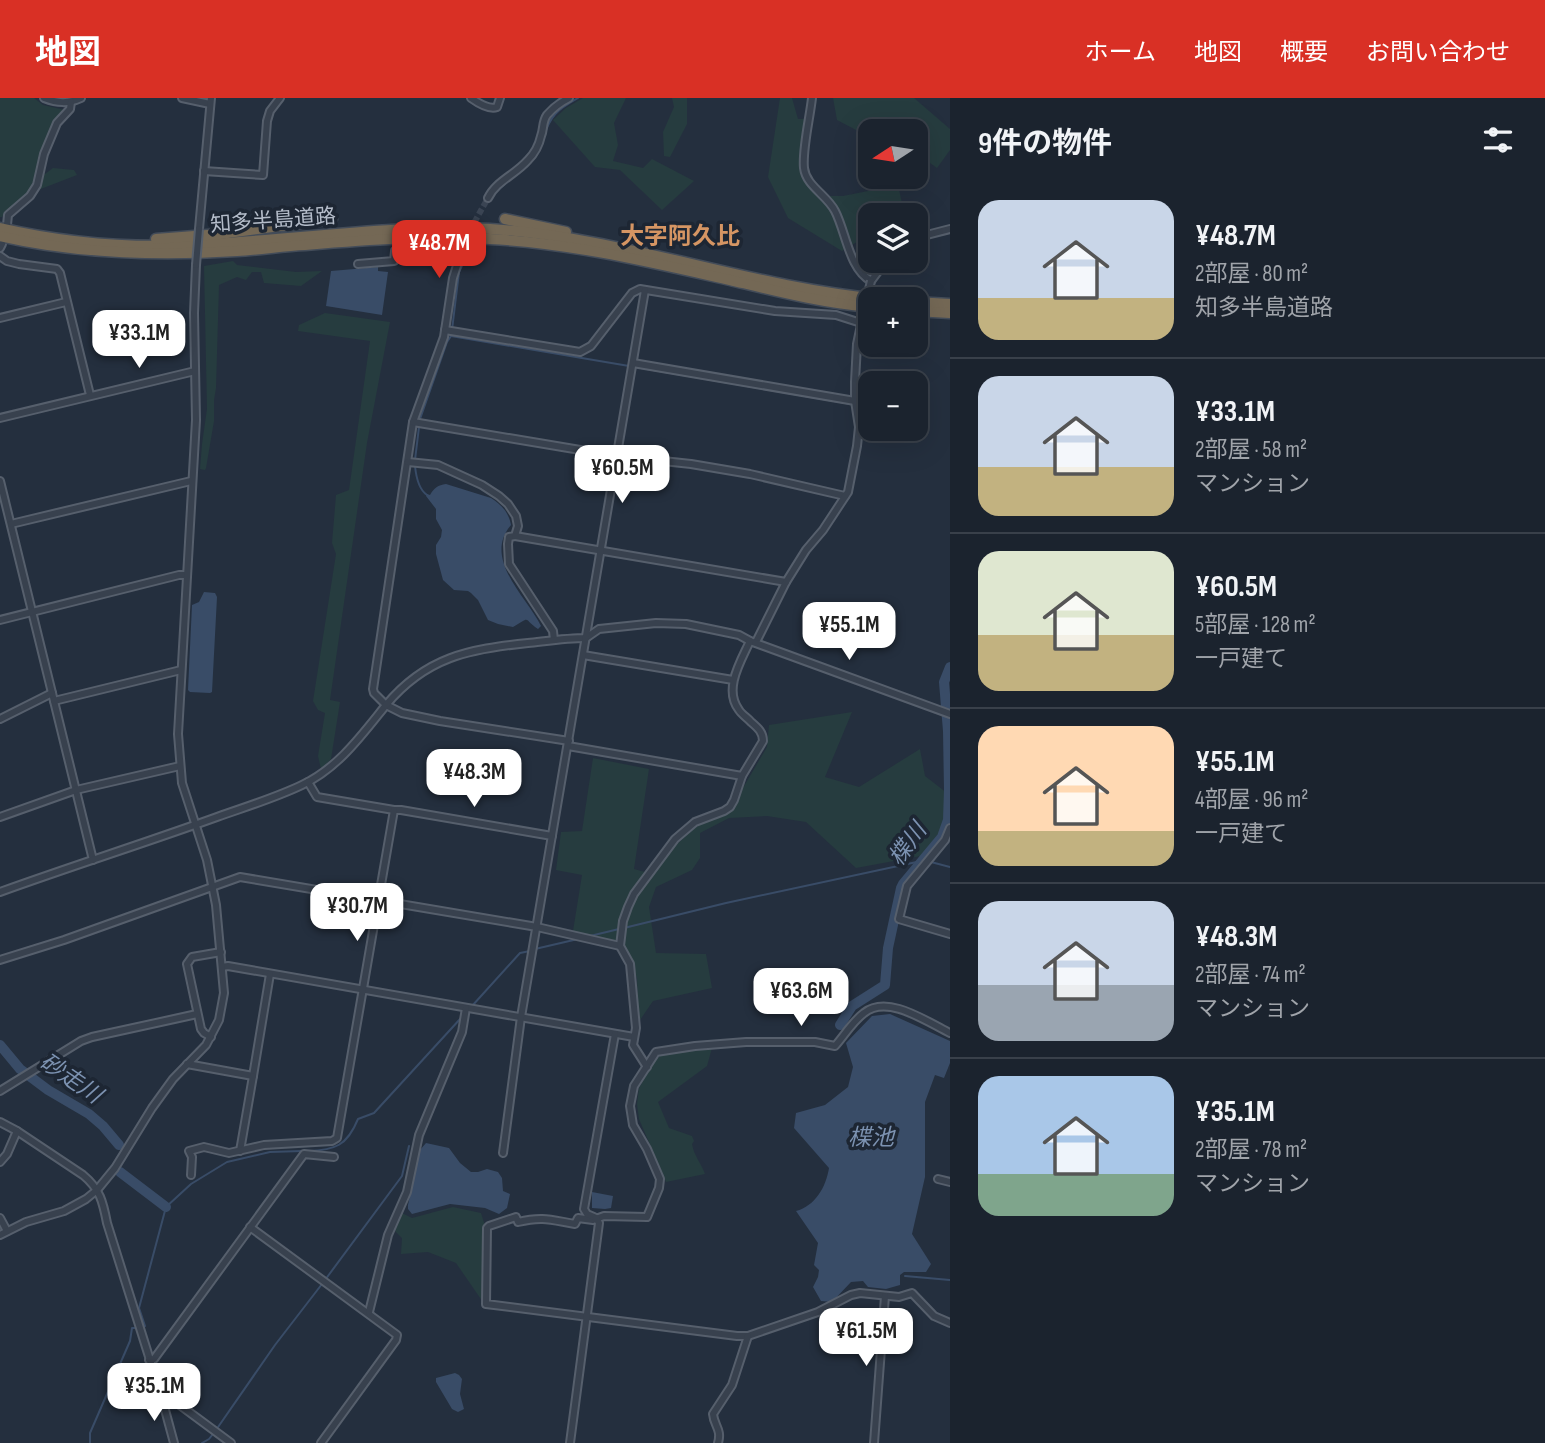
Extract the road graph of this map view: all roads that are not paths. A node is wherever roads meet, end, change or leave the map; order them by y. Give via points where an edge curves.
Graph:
1 (44, 98) edge
2 (81, 98) edge
3 (182, 98) edge
4 (280, 98) edge
5 (471, 98) edge
6 (500, 98) edge
7 (569, 98) edge
8 (812, 98) edge
9 (195, 100) edge
10 (210, 101) edge
11 (71, 102) junction
12 (204, 171) junction
13 (488, 198) tunnel mouth
14 (332, 219) dead end
15 (505, 219) dead end
16 (3, 226) edge
17 (950, 229) edge
18 (928, 235) edge
19 (92, 242) junction
20 (1, 243) edge
21 (467, 243) dead end
22 (634, 250) junction
23 (461, 253) junction
24 (0, 256) edge
25 (358, 264) dead end
26 (877, 273) edge
27 (871, 282) junction
28 (870, 287) edge
29 (645, 290) junction
30 (858, 297) edge
31 (66, 302) junction
32 (928, 303) edge
33 (950, 304) edge
34 (858, 305) edge
35 (928, 312) edge
36 (950, 313) edge
37 (0, 318) edge
38 (858, 319) edge
39 (445, 330) junction
40 (858, 338) edge
41 (633, 363) junction
42 (195, 371) junction
43 (90, 396) junction
44 (855, 401) junction
45 (0, 418) edge
46 (413, 422) junction
47 (616, 456) junction
48 (408, 462) junction
49 (0, 481) edge
50 (191, 481) junction
51 (845, 496) junction
52 (4, 513) edge
53 (10, 524) junction
54 (514, 536) junction
55 (601, 550) junction
56 (186, 575) junction
57 (786, 582) junction
58 (31, 612) junction
59 (0, 620) edge
60 (586, 638) junction
61 (554, 640) junction
62 (753, 642) junction
63 (583, 655) junction
64 (181, 670) junction
65 (733, 680) junction
66 (53, 697) junction
67 (386, 705) junction
68 (950, 714) edge
69 (0, 719) edge
70 (568, 743) junction
71 (180, 766) junction
72 (743, 776) junction
73 (308, 782) junction
74 (76, 789) junction
75 (394, 810) junction
76 (0, 817) edge
77 (195, 825) junction
78 (950, 828) edge
79 (552, 836) junction
80 (93, 860) junction
81 (213, 886) junction
82 (0, 892) edge
83 (379, 900) junction
84 (537, 927) junction
85 (950, 934) edge
86 (620, 946) junction
87 (220, 952) junction
88 (0, 960) edge
89 (222, 967) junction
90 (270, 974) junction
91 (363, 990) junction
92 (466, 1008) junction
93 (197, 1014) junction
94 (521, 1017) junction
95 (950, 1033) edge
96 (615, 1034) junction
97 (211, 1037) junction
98 (635, 1037) junction
99 (187, 1064) junction
100 (647, 1067) junction
101 (253, 1076) junction
102 (0, 1091) edge
103 (0, 1122) edge
104 (17, 1131) junction
105 (240, 1151) junction
106 (503, 1153) dead end
107 (334, 1157) dead end
108 (0, 1162) edge
109 (191, 1175) dead end
110 (939, 1179) dead end
111 (950, 1182) edge
112 (97, 1190) junction
113 (596, 1218) junction
114 (0, 1219) edge
115 (250, 1227) junction
116 (3, 1233) edge
117 (885, 1296) junction
118 (369, 1312) junction
119 (587, 1317) junction
120 (950, 1322) edge
121 (748, 1336) junction
122 (149, 1360) junction
123 (161, 1395) junction
124 (174, 1443) edge
125 (231, 1443) edge
126 (321, 1443) edge
127 (570, 1443) edge
128 (718, 1443) edge
129 (874, 1443) edge

1 - 11 street
2 - 11 street
3 - 9 street
4 - 12 street via 267,121 263,175
5 - 6 street via 494,109
7 - 13 street via 547,116 533,154
8 - 27 street via 806,175 833,207 855,265
9 - 10 street
10 - 12 street
11 - 16 street via 44,154 37,185
12 - 42 street, bridge via 196,265
14 - 19 highway via 188,238
15 - 22 highway
16 - 19 highway, 知多半島道路
17 - 18 street
19 - 22 highway, 知多半島道路 via 190,245 377,231 489,229
20 - 34 highway, 知多半島道路 via 151,254 380,239 501,240 638,259
21 - 23 street
22 - 30 highway, 知多半島道路
23 - 25 street via 395,251 394,261
23 - 39 street
24 - 31 street via 19,264 57,269
26 - 27 street
27 - 28 street, bridge
29 - 38 street
29 - 39 street via 633,292 591,346 580,352
29 - 41 street
31 - 37 street
31 - 43 street
32 - 33 highway
35 - 36 highway
39 - 46 street
40 - 44 street
41 - 44 street
41 - 47 street
42 - 43 street
42 - 50 street
43 - 45 street
44 - 51 street via 858,446
46 - 47 street
46 - 48 street
47 - 51 street via 750,474
47 - 55 street
48 - 54 street via 438,465 499,496 516,516
48 - 67 street via 373,689
49 - 52 street
50 - 53 street
50 - 56 street
51 - 57 street
52 - 53 street
53 - 58 street
54 - 55 street
54 - 61 street via 509,537 509,564 553,631
55 - 57 street
55 - 60 street
56 - 58 street
56 - 64 street
57 - 62 street
58 - 59 street
58 - 66 street
60 - 61 street
60 - 62 street via 599,629 656,623 686,624
60 - 63 street
61 - 67 street via 491,646 453,656 417,676
62 - 65 street
62 - 68 street
63 - 65 street
63 - 70 street
64 - 66 street
64 - 71 street
65 - 72 street via 738,709 763,736
66 - 69 street
66 - 74 street
67 - 70 street via 440,721
67 - 73 street via 345,754
70 - 72 street
70 - 79 street
71 - 74 street
71 - 77 street
72 - 86 street via 730,807 695,822 653,868 628,907
73 - 75 street via 317,797
73 - 77 street
74 - 76 street
74 - 80 street
75 - 79 street
75 - 83 street
77 - 80 street
77 - 81 street
78 - 85 street via 907,886 899,919
79 - 84 street
80 - 82 street
81 - 83 street via 243,877
81 - 87 street
81 - 88 street
83 - 84 street
83 - 91 street
84 - 86 street
84 - 94 street
86 - 98 street via 631,964
87 - 89 street
87 - 93 street via 188,961
89 - 90 street
89 - 97 street via 223,1004
90 - 91 street
90 - 101 street
91 - 92 street
91 - 105 street via 338,1138
92 - 94 street
92 - 118 street via 462,1032 419,1135 407,1192 388,1236
93 - 97 street via 201,1030
93 - 102 street via 80,1041
94 - 96 street
94 - 106 street
95 - 100 street via 897,1008 880,1006 859,1017 835,1046 815,1042 695,1046 656,1052
96 - 98 street
96 - 113 street via 584,1209
97 - 99 street
98 - 100 street via 633,1045
99 - 101 street
99 - 112 street
100 - 113 street via 634,1086 630,1106 633,1125 660,1179 659,1188 645,1218
101 - 105 street
103 - 104 street
104 - 108 street
104 - 112 street via 83,1175
105 - 109 street via 204,1147 189,1151
107 - 115 street via 304,1152
110 - 111 street
112 - 116 street via 75,1206
112 - 122 street
113 - 119 street
113 - 119 street via 578,1217 575,1224 534,1218 518,1222 516,1217 487,1228 486,1304
114 - 116 street
115 - 118 street
115 - 122 street
117 - 120 street via 912,1293 934,1316
117 - 121 street via 851,1295 818,1312
117 - 129 street
118 - 126 street via 397,1333 396,1340
119 - 121 street
119 - 127 street
121 - 128 street via 732,1385 713,1414 720,1434
122 - 123 street
123 - 124 street
123 - 125 street

